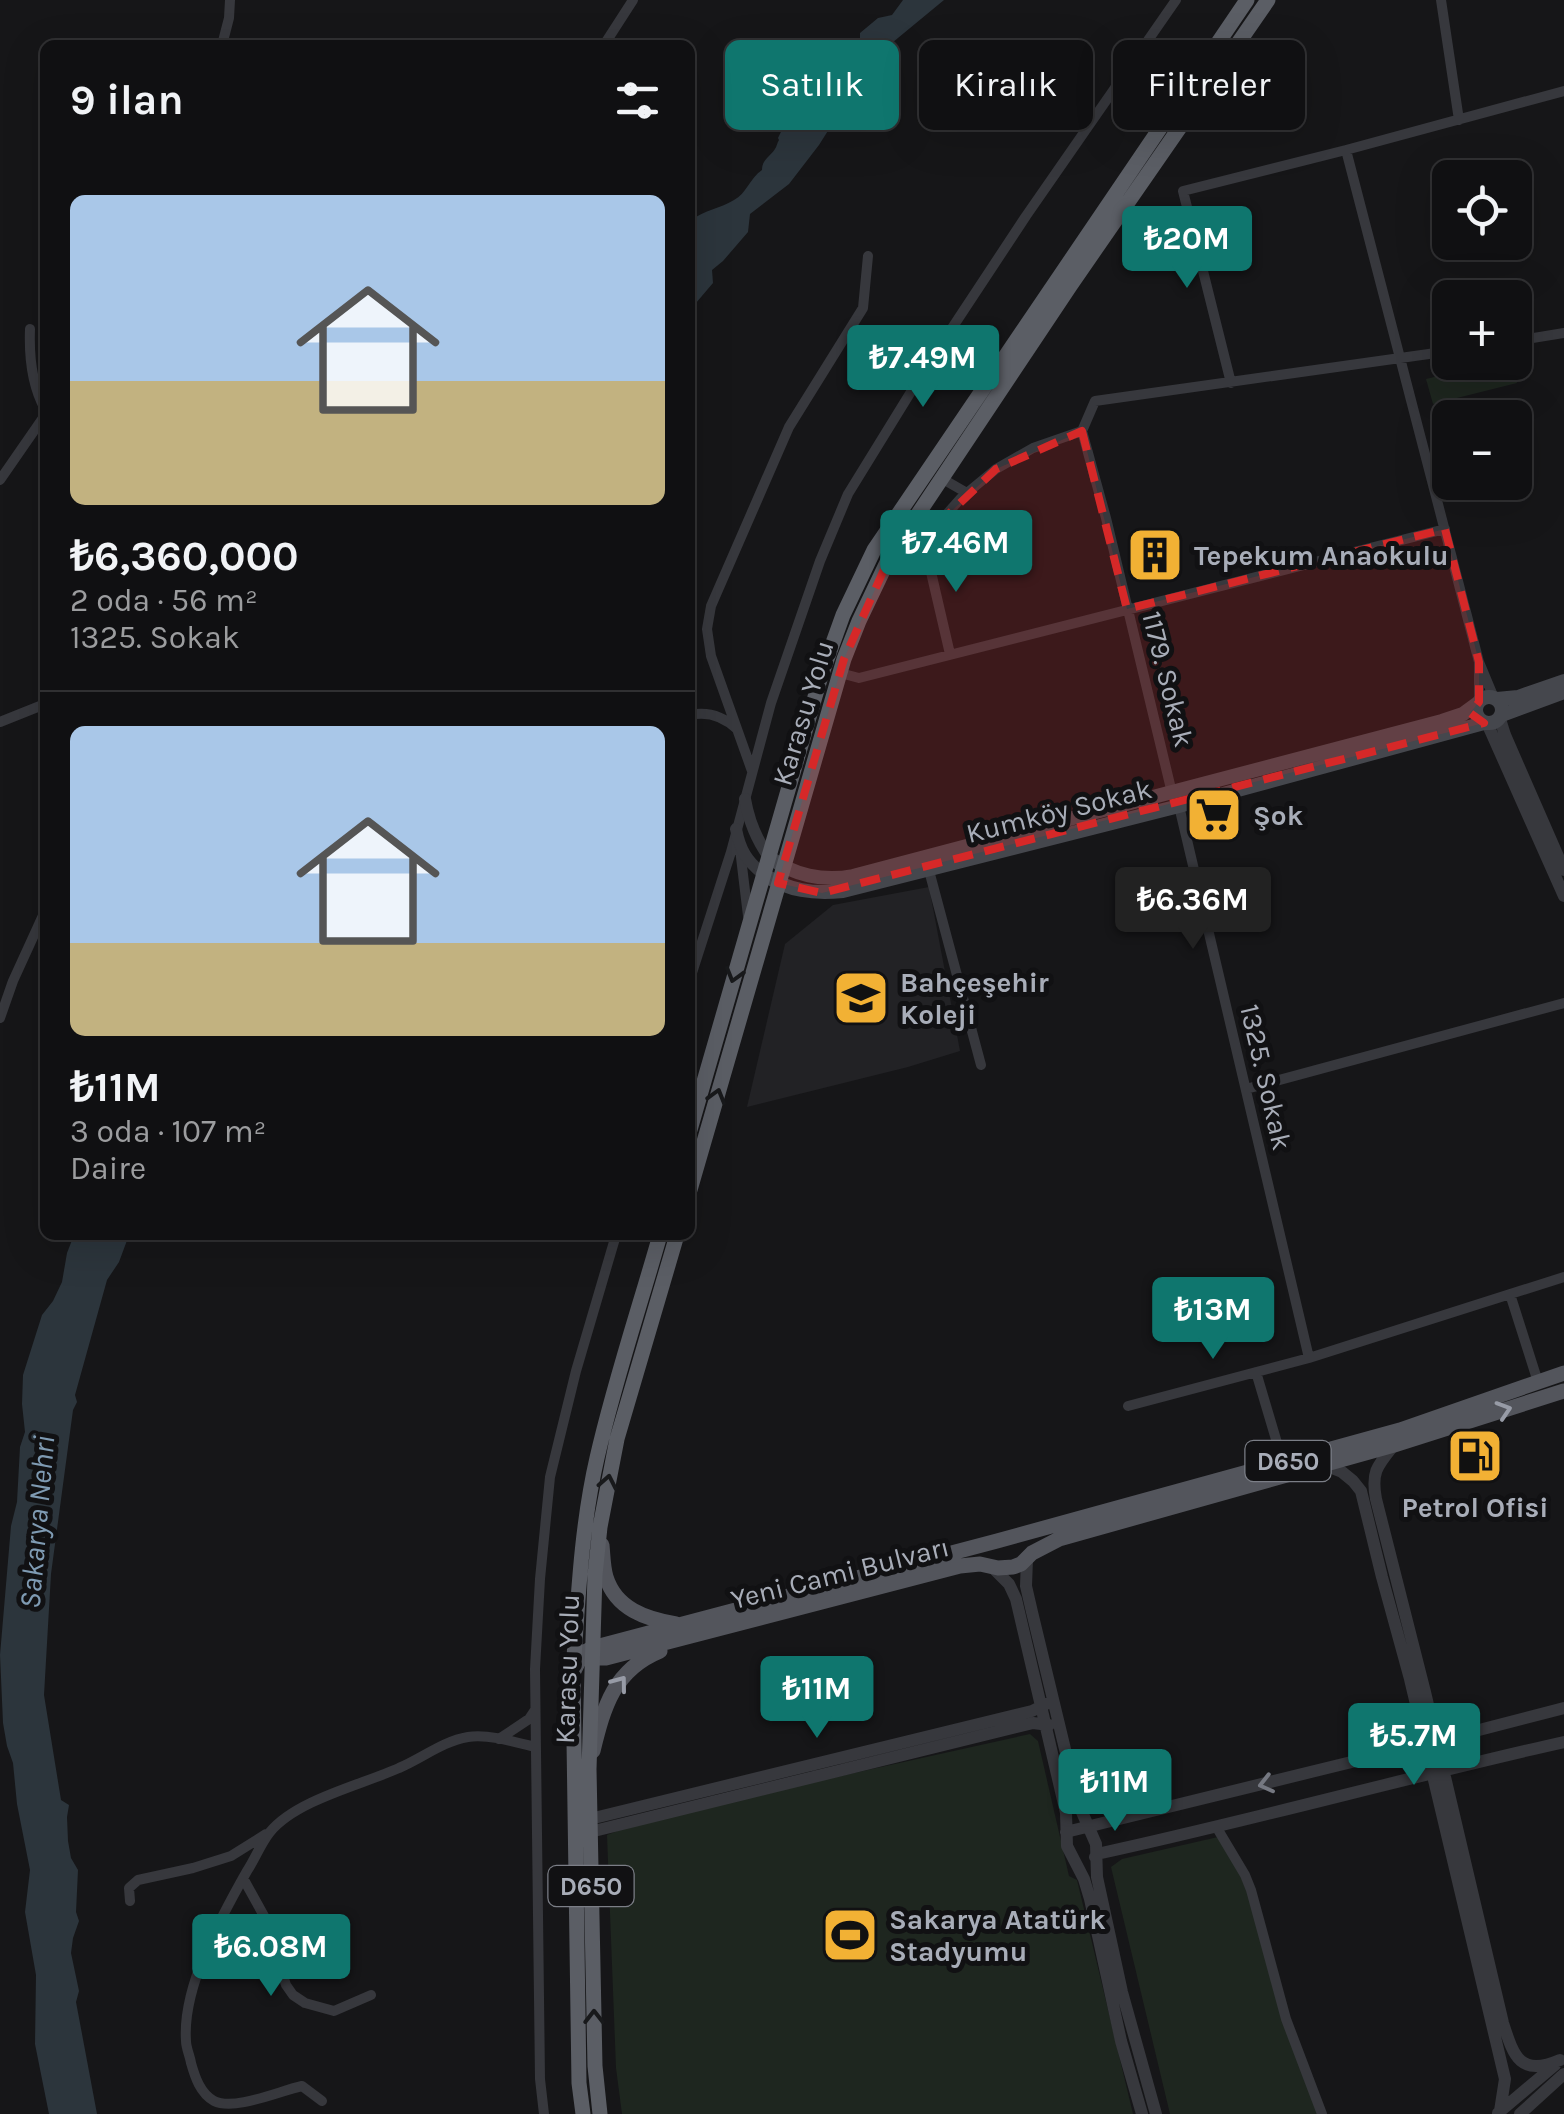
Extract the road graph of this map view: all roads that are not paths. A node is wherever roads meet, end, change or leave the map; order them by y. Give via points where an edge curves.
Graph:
1 (230, 0) edge
2 (634, 0) edge
3 (1176, 0) edge
4 (1246, 0) edge
5 (1268, 0) edge
6 (1441, 0) edge
7 (223, 40) edge
8 (607, 40) edge
9 (1564, 91) edge
10 (1459, 120) junction
11 (1346, 150) junction
12 (868, 256) dead end
13 (30, 330) dead end
14 (1564, 333) edge
15 (1532, 338) edge
16 (1432, 355) edge
17 (1401, 359) junction
18 (1231, 382) junction
19 (40, 398) edge
20 (40, 420) edge
21 (1082, 431) junction
22 (941, 478) junction
23 (0, 480) edge
24 (967, 493) junction
25 (1445, 529) junction
26 (915, 530) junction
27 (1128, 609) junction
28 (950, 654) junction
29 (840, 673) junction
30 (1564, 682) edge
31 (1564, 692) edge
32 (1487, 700) junction
33 (40, 706) edge
34 (695, 714) edge
35 (1493, 720) junction
36 (0, 722) edge
37 (738, 730) junction
38 (752, 772) junction
39 (745, 799) junction
40 (1175, 799) junction
41 (736, 830) junction
42 (740, 848) junction
43 (928, 864) junction
44 (776, 869) junction
45 (1564, 870) edge
46 (763, 874) junction
47 (1564, 896) edge
48 (40, 922) edge
49 (748, 929) junction
50 (695, 964) edge
51 (1564, 1003) edge
52 (0, 1018) edge
53 (981, 1065) dead end
54 (1246, 1089) junction
55 (695, 1113) edge
56 (695, 1171) edge
57 (615, 1240) edge
58 (659, 1240) edge
59 (675, 1240) edge
60 (1564, 1276) edge
61 (1510, 1294) junction
62 (1309, 1358) junction
63 (1256, 1372) junction
64 (1564, 1373) edge
65 (1538, 1382) junction
66 (1564, 1391) edge
67 (1128, 1406) dead end
68 (1394, 1445) junction
69 (1283, 1462) junction
70 (1316, 1467) junction
71 (600, 1527) junction
72 (1003, 1540) junction
73 (1027, 1560) junction
74 (993, 1568) junction
75 (690, 1630) junction
76 (586, 1650) junction
77 (1047, 1704) junction
78 (1564, 1708) edge
79 (535, 1709) junction
80 (1052, 1724) junction
81 (498, 1739) junction
82 (1431, 1742) junction
83 (1564, 1742) edge
84 (535, 1748) junction
85 (588, 1769) junction
86 (1438, 1771) junction
87 (590, 1825) junction
88 (1090, 1826) junction
89 (1216, 1828) junction
90 (271, 1830) junction
91 (1066, 1832) junction
92 (1097, 1854) junction
93 (1076, 1864) junction
94 (243, 1878) junction
95 (130, 1901) dead end
96 (371, 1994) dead end
97 (1562, 2058) edge
98 (1564, 2074) edge
99 (322, 2101) dead end
100 (1498, 2113) edge
101 (544, 2114) edge
102 (584, 2114) edge
103 (600, 2114) edge
104 (1142, 2114) edge
105 (1156, 2114) edge
106 (1322, 2114) edge
107 (1520, 2114) edge

1 - 7 street
2 - 8 street
3 - 38 street via 1026,216 848,494
4 - 44 highway via 874,550 827,661
5 - 22 highway, Karasu Yolu
6 - 10 street
9 - 10 street
10 - 11 street
11 - 17 street
11 - 18 street via 1183,191
12 - 37 street via 863,308 789,427 711,606 711,656
13 - 19 street
14 - 15 street
16 - 17 street
17 - 18 street
17 - 25 street
18 - 21 street via 1096,401
20 - 23 street
21 - 24 street via 1033,448
21 - 27 street, 1179. Sokak
22 - 24 street
22 - 26 highway, Karasu Yolu
24 - 26 street via 938,524
25 - 27 street
25 - 32 street
26 - 28 street
26 - 29 highway, Karasu Yolu via 890,556
27 - 28 street
27 - 40 street, 1179. Sokak
28 - 29 street via 860,678
29 - 44 highway, Karasu Yolu
30 - 32 main road, Kumköy Sokak
31 - 35 main road, Kumköy Sokak
32 - 35 main road via 1502,706
32 - 35 main road via 1477,716
32 - 40 main road, Kumköy Sokak via 1442,721
33 - 36 street
34 - 37 street via 726,719
35 - 40 main road, Kumköy Sokak
35 - 45 street
35 - 47 street
37 - 38 street
38 - 39 street
39 - 41 street
39 - 44 street via 757,840
40 - 43 main road, Kumköy Sokak
40 - 54 street, 1325. Sokak
41 - 42 street
41 - 50 street
42 - 46 street
42 - 49 street
43 - 44 main road, Kumköy Sokak via 822,894 799,891
43 - 53 street
44 - 46 highway
56 -> 44 highway, Karasu Yolu
46 - 49 highway
48 - 52 street
49 -> 55 highway
51 - 54 street
54 - 62 street, 1325. Sokak
57 - 79 street via 550,1477
58 - 76 highway via 587,1514
71 -> 59 highway, Karasu Yolu / D650 via 617,1439
60 - 61 street
61 - 62 street
61 - 65 street
62 - 63 street
63 - 67 street
63 - 69 street
64 - 65 main road, Yeni Cami Bulvarı / D650
65 - 69 main road, Yeni Cami Bulvarı / D650
68 -> 66 main road, Yeni Cami Bulvarı
68 - 70 main road, Yeni Cami Bulvarı
68 - 82 street via 1378,1464 1374,1484
69 - 72 main road, Yeni Cami Bulvarı / D650
70 - 73 main road, Yeni Cami Bulvarı via 1059,1539
70 - 82 street via 1342,1472 1361,1491
71 - 75 main road via 606,1576 625,1606
71 - 76 highway, Karasu Yolu / D650
72 - 73 main road via 1018,1538 1027,1545
72 - 74 main road via 990,1555
72 - 75 main road, Yeni Cami Bulvarı / D650
73 - 74 main road, Yeni Cami Bulvarı
73 - 77 street
74 - 75 main road, Yeni Cami Bulvarı via 960,1566
74 - 77 street via 1016,1598
75 - 76 main road, Yeni Cami Bulvarı via 606,1658
85 -> 75 main road via 612,1691 628,1671
76 - 85 highway, Karasu Yolu / D650
76 - 102 highway, Karasu Yolu / D650 via 573,1672
77 - 80 street
77 - 87 street
78 - 82 street
79 - 81 street
79 - 84 street
80 - 87 street
80 - 88 street
80 - 91 street
81 - 84 street
81 - 90 street via 468,1737 438,1748 303,1806
82 - 86 street
82 -> 88 street
83 - 86 street
84 - 101 street
85 - 87 highway, Karasu Yolu / D650
86 - 89 street
86 - 97 street via 1512,2049 1538,2068
86 - 100 street via 1505,2079
103 -> 87 highway, Karasu Yolu / D650
88 - 91 street
88 - 92 street
89 - 92 street
89 - 106 street via 1251,1890 1286,2019
90 - 94 street
90 - 95 street via 230,1856 138,1880
91 - 93 street
92 - 93 street via 1088,1864
92 - 105 street via 1122,1992
93 - 104 street
94 - 96 street via 292,1995 334,2012
94 - 99 street via 192,1987 186,2040 194,2075 219,2103 245,2103 302,2086
97 - 100 street
98 - 107 street

